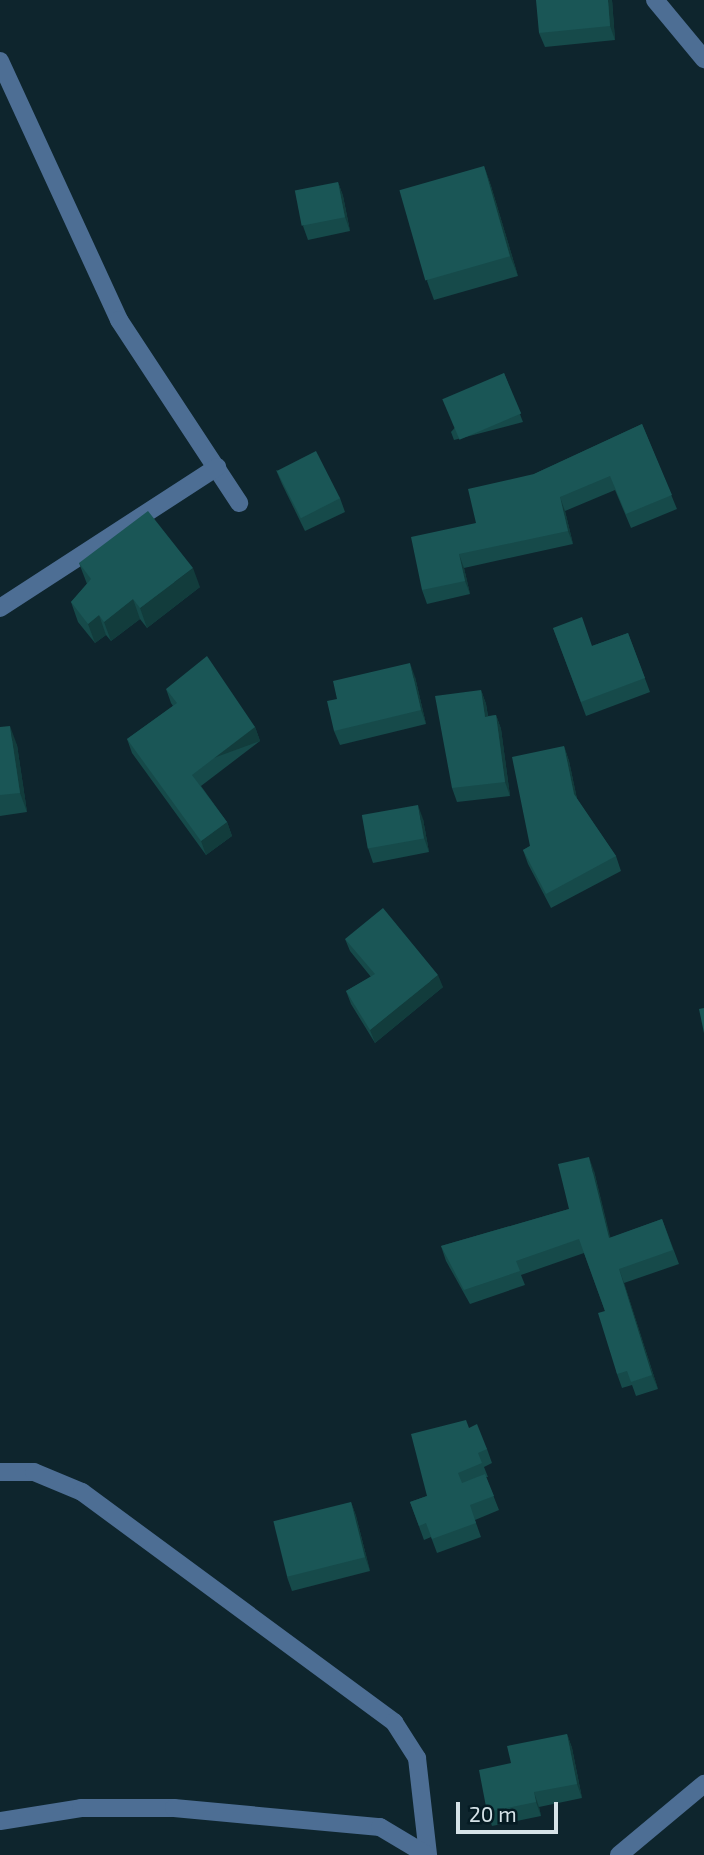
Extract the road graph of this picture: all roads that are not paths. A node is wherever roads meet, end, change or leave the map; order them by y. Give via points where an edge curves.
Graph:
1 (655, 0) edge
2 (704, 59) edge
3 (0, 61) edge
4 (217, 467) junction
5 (239, 503) dead end
6 (0, 608) edge
7 (0, 1472) edge
8 (704, 1784) edge
9 (0, 1821) edge
10 (427, 1855) edge
11 (619, 1855) edge

1 - 2 street
3 - 4 street via 119,320
4 - 5 street
4 - 6 street
7 - 10 street via 34,1472 82,1492 394,1722 417,1758
8 - 11 street
9 - 10 street via 81,1808 174,1808 380,1827

